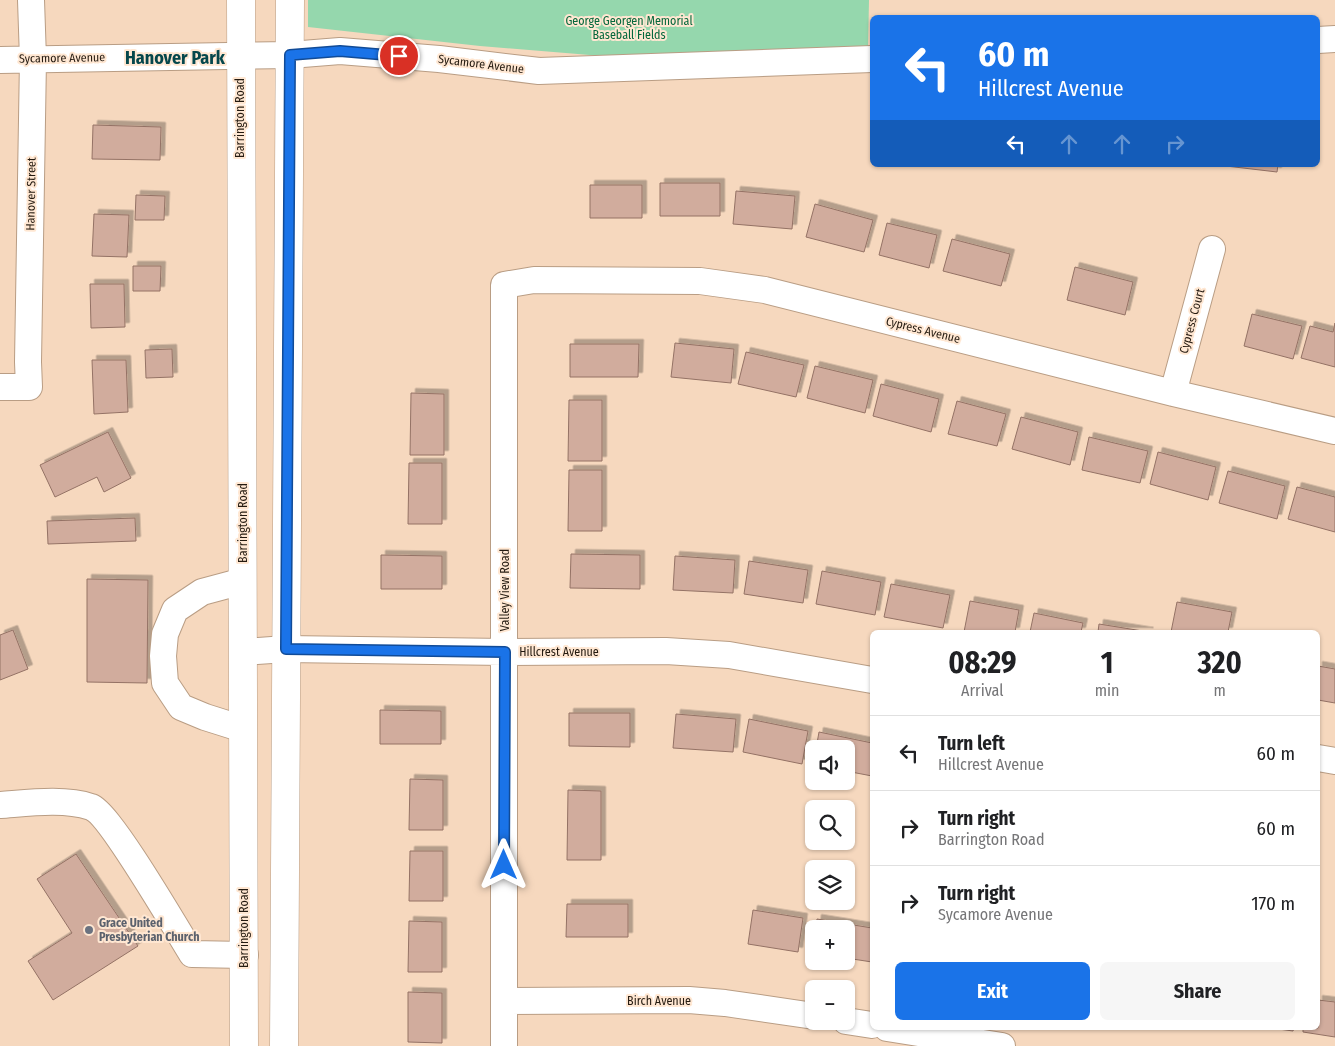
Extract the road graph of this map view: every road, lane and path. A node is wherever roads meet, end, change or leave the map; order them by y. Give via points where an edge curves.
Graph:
1 (31, 0) edge
2 (241, 0) edge
3 (290, 0) edge
4 (1335, 39) edge
5 (1320, 40) edge
6 (240, 55) junction
7 (290, 55) junction
8 (33, 59) junction
9 (870, 59) edge
10 (0, 60) edge
11 (1212, 249) dead end
12 (504, 285) joint
13 (0, 387) edge
14 (1173, 393) junction
15 (1335, 431) edge
16 (243, 581) junction
17 (286, 649) junction
18 (243, 652) junction
19 (505, 652) junction
20 (870, 680) edge
21 (243, 729) junction
22 (1320, 758) edge
23 (1335, 761) edge
24 (0, 805) edge
25 (245, 955) junction
26 (504, 1000) junction
27 (805, 1015) edge
28 (855, 1022) edge
29 (870, 1025) edge
30 (900, 1030) edge
31 (244, 1046) edge
32 (284, 1046) edge
33 (504, 1046) edge
34 (1002, 1046) edge

1 - 8 street, Hanover Street
2 - 6 main road, Barrington Road
3 - 7 main road
4 - 5 street
6 - 7 street, Sycamore Avenue
6 - 8 street, Sycamore Avenue
6 - 16 main road, Barrington Road
7 - 9 street, Sycamore Avenue via 340,51 539,71
7 - 17 main road
8 - 10 street, Sycamore Avenue
8 - 13 street, Hanover Street via 29,387
11 - 14 street, Cypress Court
12 - 14 street, Cypress Avenue via 534,280 700,281 766,290
12 - 19 street, Valley View Road
14 - 15 street, Cypress Avenue
16 - 18 main road, Barrington Road
16 - 21 street via 202,592 175,610 165,634 163,656 165,683 180,707
17 - 18 street, Hillcrest Avenue
17 - 19 street, Hillcrest Avenue
17 - 32 main road
18 - 21 main road, Barrington Road
19 - 20 street, Hillcrest Avenue via 666,651 729,655
19 - 26 street, Valley View Road
21 - 25 main road, Barrington Road
22 - 23 street
24 - 25 street via 58,802 93,808 117,834 192,954
25 - 31 main road, Barrington Road
26 - 27 street, Birch Avenue via 689,1000
26 - 33 street, Valley View Road
28 - 29 street
30 - 34 street

